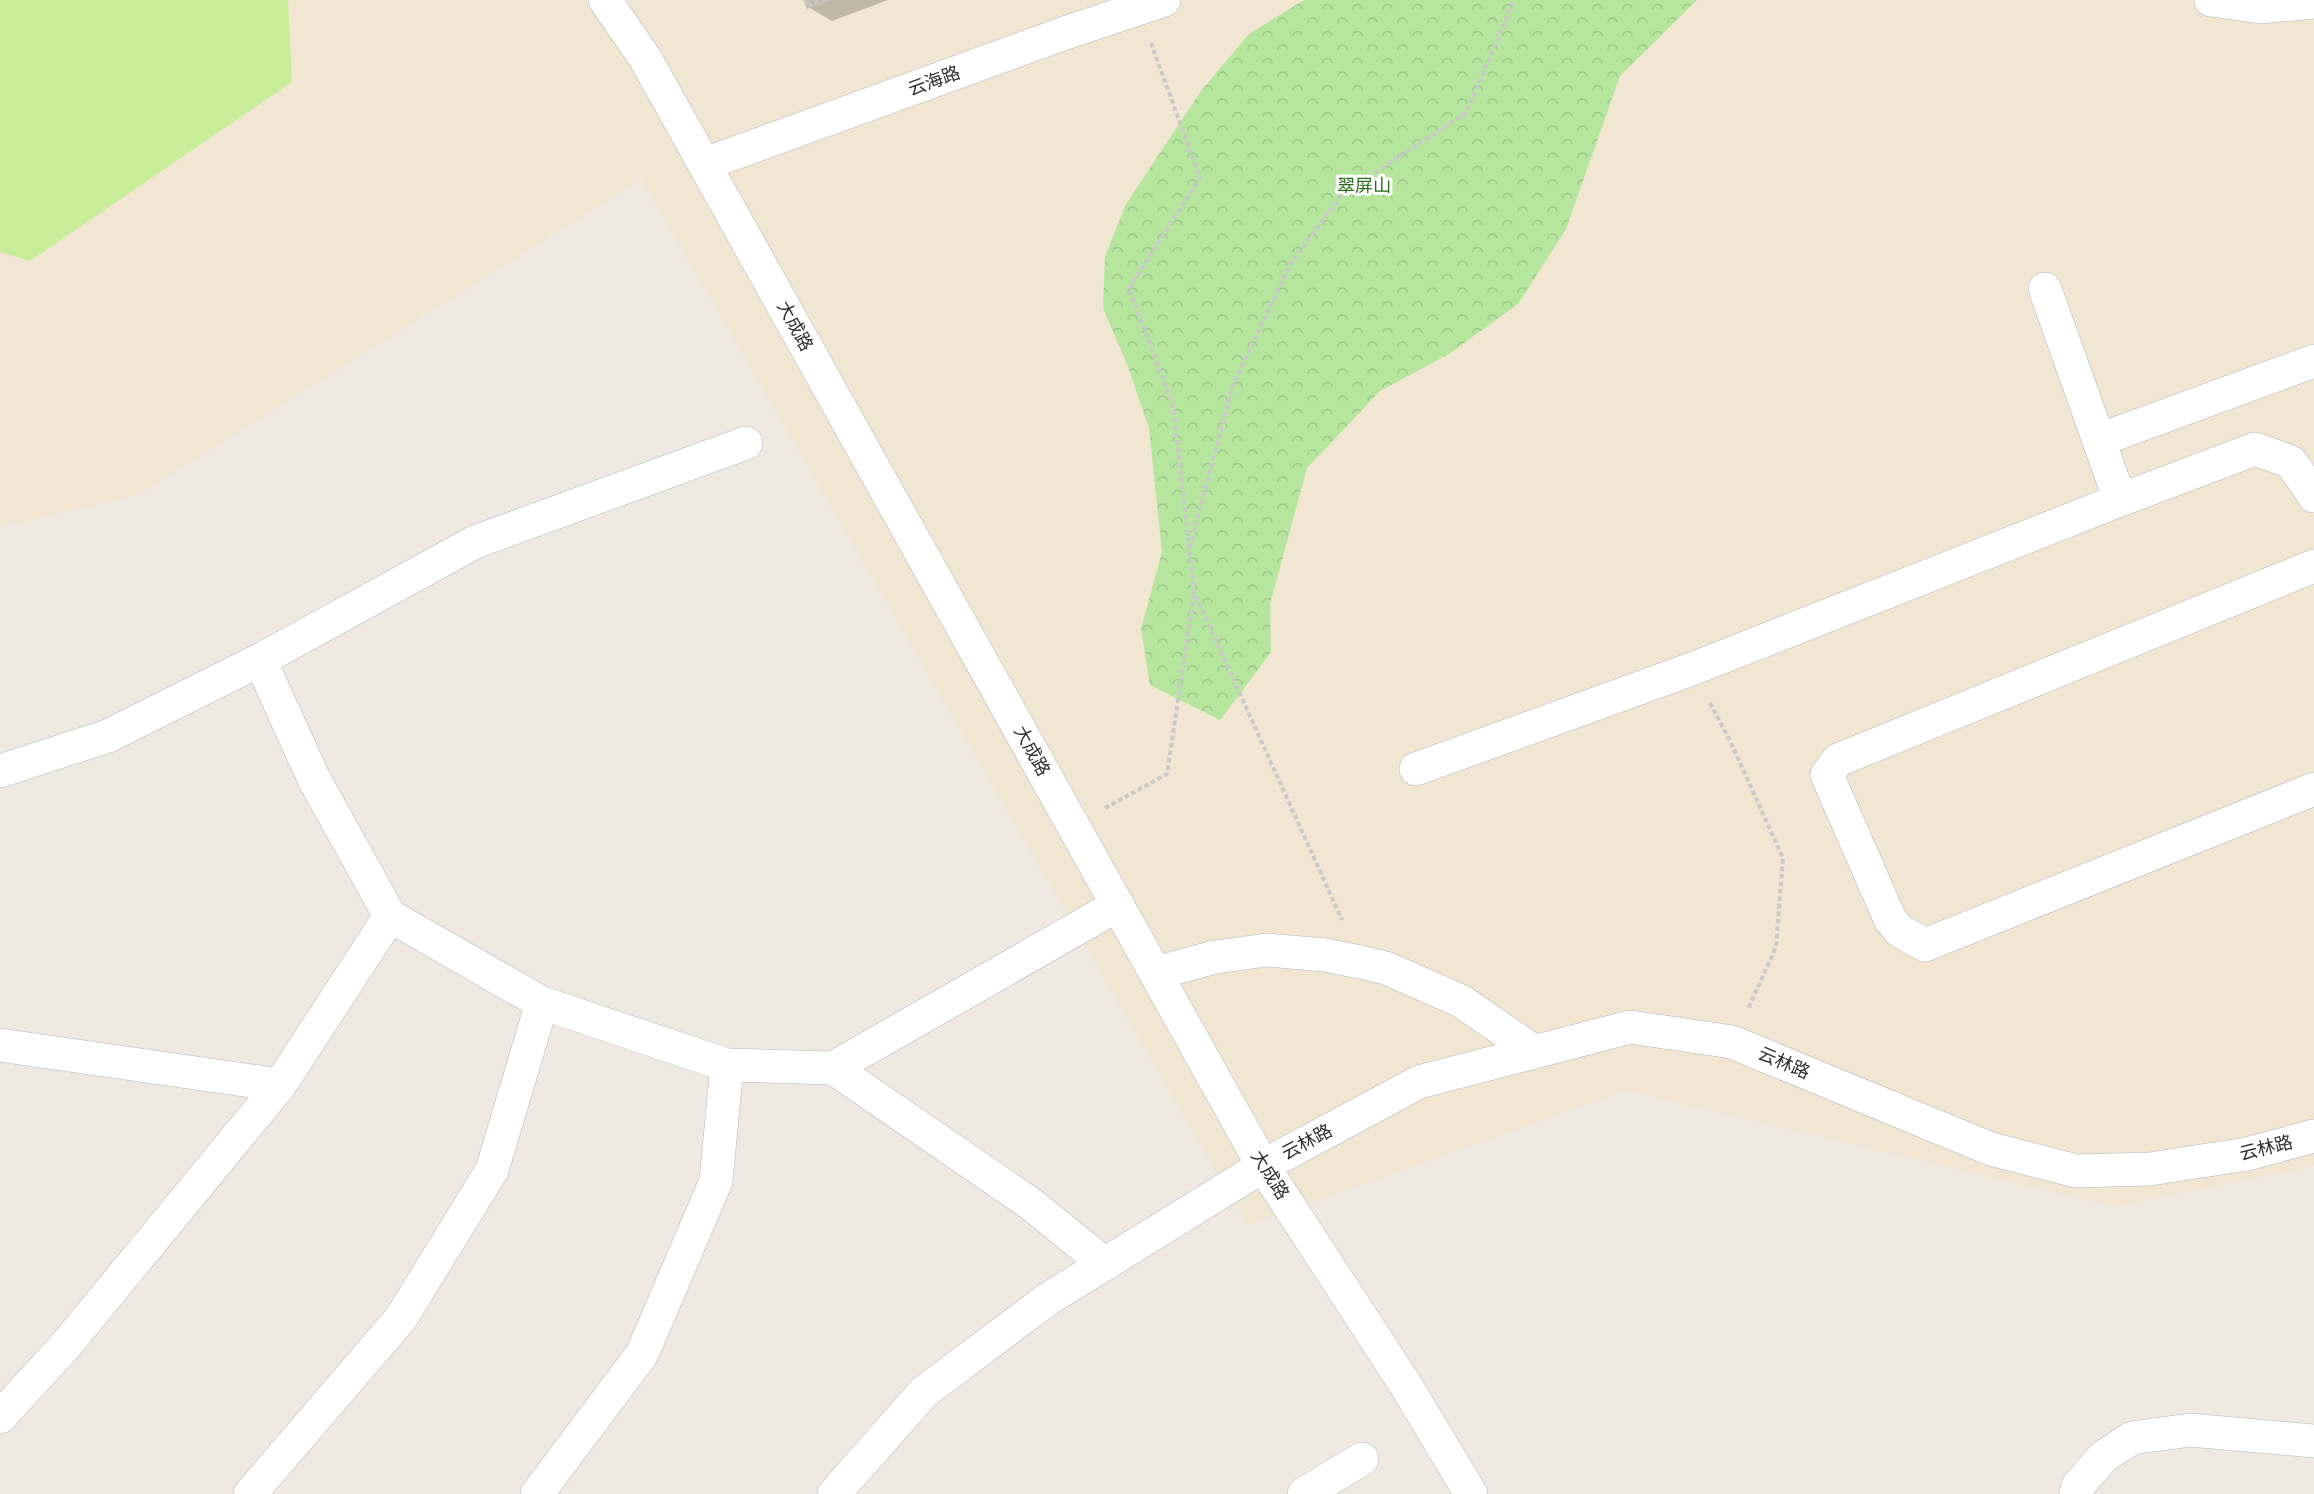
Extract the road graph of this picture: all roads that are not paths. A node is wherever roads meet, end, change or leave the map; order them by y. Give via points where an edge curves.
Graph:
1 (605, 0) edge
2 (2211, 0) edge
3 (2314, 2) edge
4 (1151, 4) edge
5 (705, 164) junction
6 (2045, 289) dead end
7 (2314, 361) edge
8 (2099, 440) junction
9 (746, 443) dead end
10 (2314, 496) edge
11 (2120, 500) junction
12 (2314, 566) edge
13 (260, 660) junction
14 (1416, 769) dead end
15 (0, 771) edge
16 (2314, 789) edge
17 (1118, 905) junction
18 (390, 916) junction
19 (1156, 973) junction
20 (542, 1003) junction
21 (0, 1045) edge
22 (1535, 1052) junction
23 (727, 1065) junction
24 (833, 1068) junction
25 (280, 1085) junction
26 (2314, 1136) edge
27 (1263, 1166) junction
28 (1105, 1264) junction
29 (0, 1417) edge
30 (2314, 1441) edge
31 (1362, 1459) dead end
32 (250, 1494) edge
33 (537, 1494) edge
34 (834, 1494) edge
35 (1304, 1494) edge
36 (1471, 1494) edge
37 (2076, 1494) edge

1 - 5 street, 大成路 via 645,58
2 - 3 street via 2261,7
4 - 5 street, 云海路
5 - 17 street, 大成路
6 - 8 street
7 - 8 street
8 - 11 street
9 - 13 street via 475,542
10 - 11 street via 2291,462 2255,449
11 - 14 street via 1692,669
12 - 16 street via 1838,760 1827,775 1890,919 1900,931 1925,945
13 - 15 street via 108,736
13 - 18 street via 314,779
17 - 19 street, 大成路
17 - 24 street
18 - 20 street
18 - 25 street
19 - 22 street via 1215,957 1267,950 1360,962 1386,968 1461,1001
19 - 27 street, 大成路
20 - 23 street
20 - 32 street via 492,1170 401,1318
21 - 25 street
22 - 26 street, 云林路 via 1630,1027 1732,1042 1991,1149 2076,1171 2150,1169 2247,1154
22 - 27 street, 云林路 via 1419,1082
23 - 24 street
23 - 33 street via 716,1180 642,1354
24 - 28 street via 1032,1204
25 - 29 street via 66,1345
27 - 28 street, 云林路
27 - 36 street, 大成路 via 1405,1384
28 - 34 street, 云林路 via 1048,1299 924,1392
30 - 37 street via 2190,1430 2132,1438 2103,1457 2078,1486
31 - 35 street

